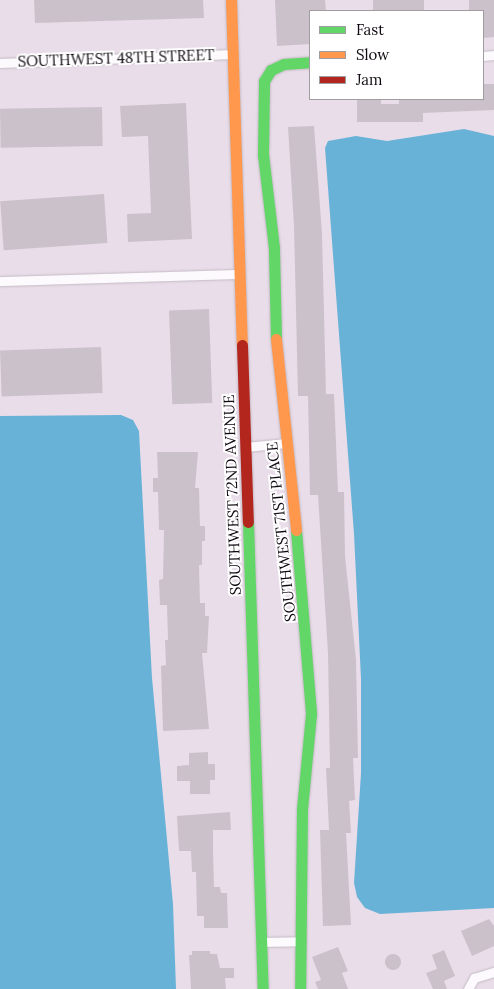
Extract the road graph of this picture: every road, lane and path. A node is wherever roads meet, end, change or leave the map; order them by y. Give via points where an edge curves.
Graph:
1 (231, 0) edge
2 (232, 54) junction
3 (0, 62) edge
4 (309, 62) edge
5 (240, 274) junction
6 (0, 281) edge
7 (287, 443) junction
8 (245, 447) junction
9 (300, 941) junction
10 (262, 942) junction
11 (494, 972) edge
12 (263, 989) edge
13 (300, 989) edge
14 (468, 989) edge

1 - 2 street, SOUTHWEST 72ND AVENUE
2 - 3 street, SOUTHWEST 48TH STREET
2 - 5 street, SOUTHWEST 72ND AVENUE
4 - 7 street, SOUTHWEST 71ST PLACE via 284,64 268,74 262,95 263,155 273,236 275,323
5 - 6 street
5 - 8 street, SOUTHWEST 72ND AVENUE
7 - 8 street
7 - 9 street, SOUTHWEST 71ST PLACE via 304,600 311,714 302,810
8 - 10 street, SOUTHWEST 72ND AVENUE
9 - 10 street
9 - 13 street, SOUTHWEST 71ST PLACE
10 - 12 street, SOUTHWEST 72ND AVENUE
11 - 14 street via 479,974

